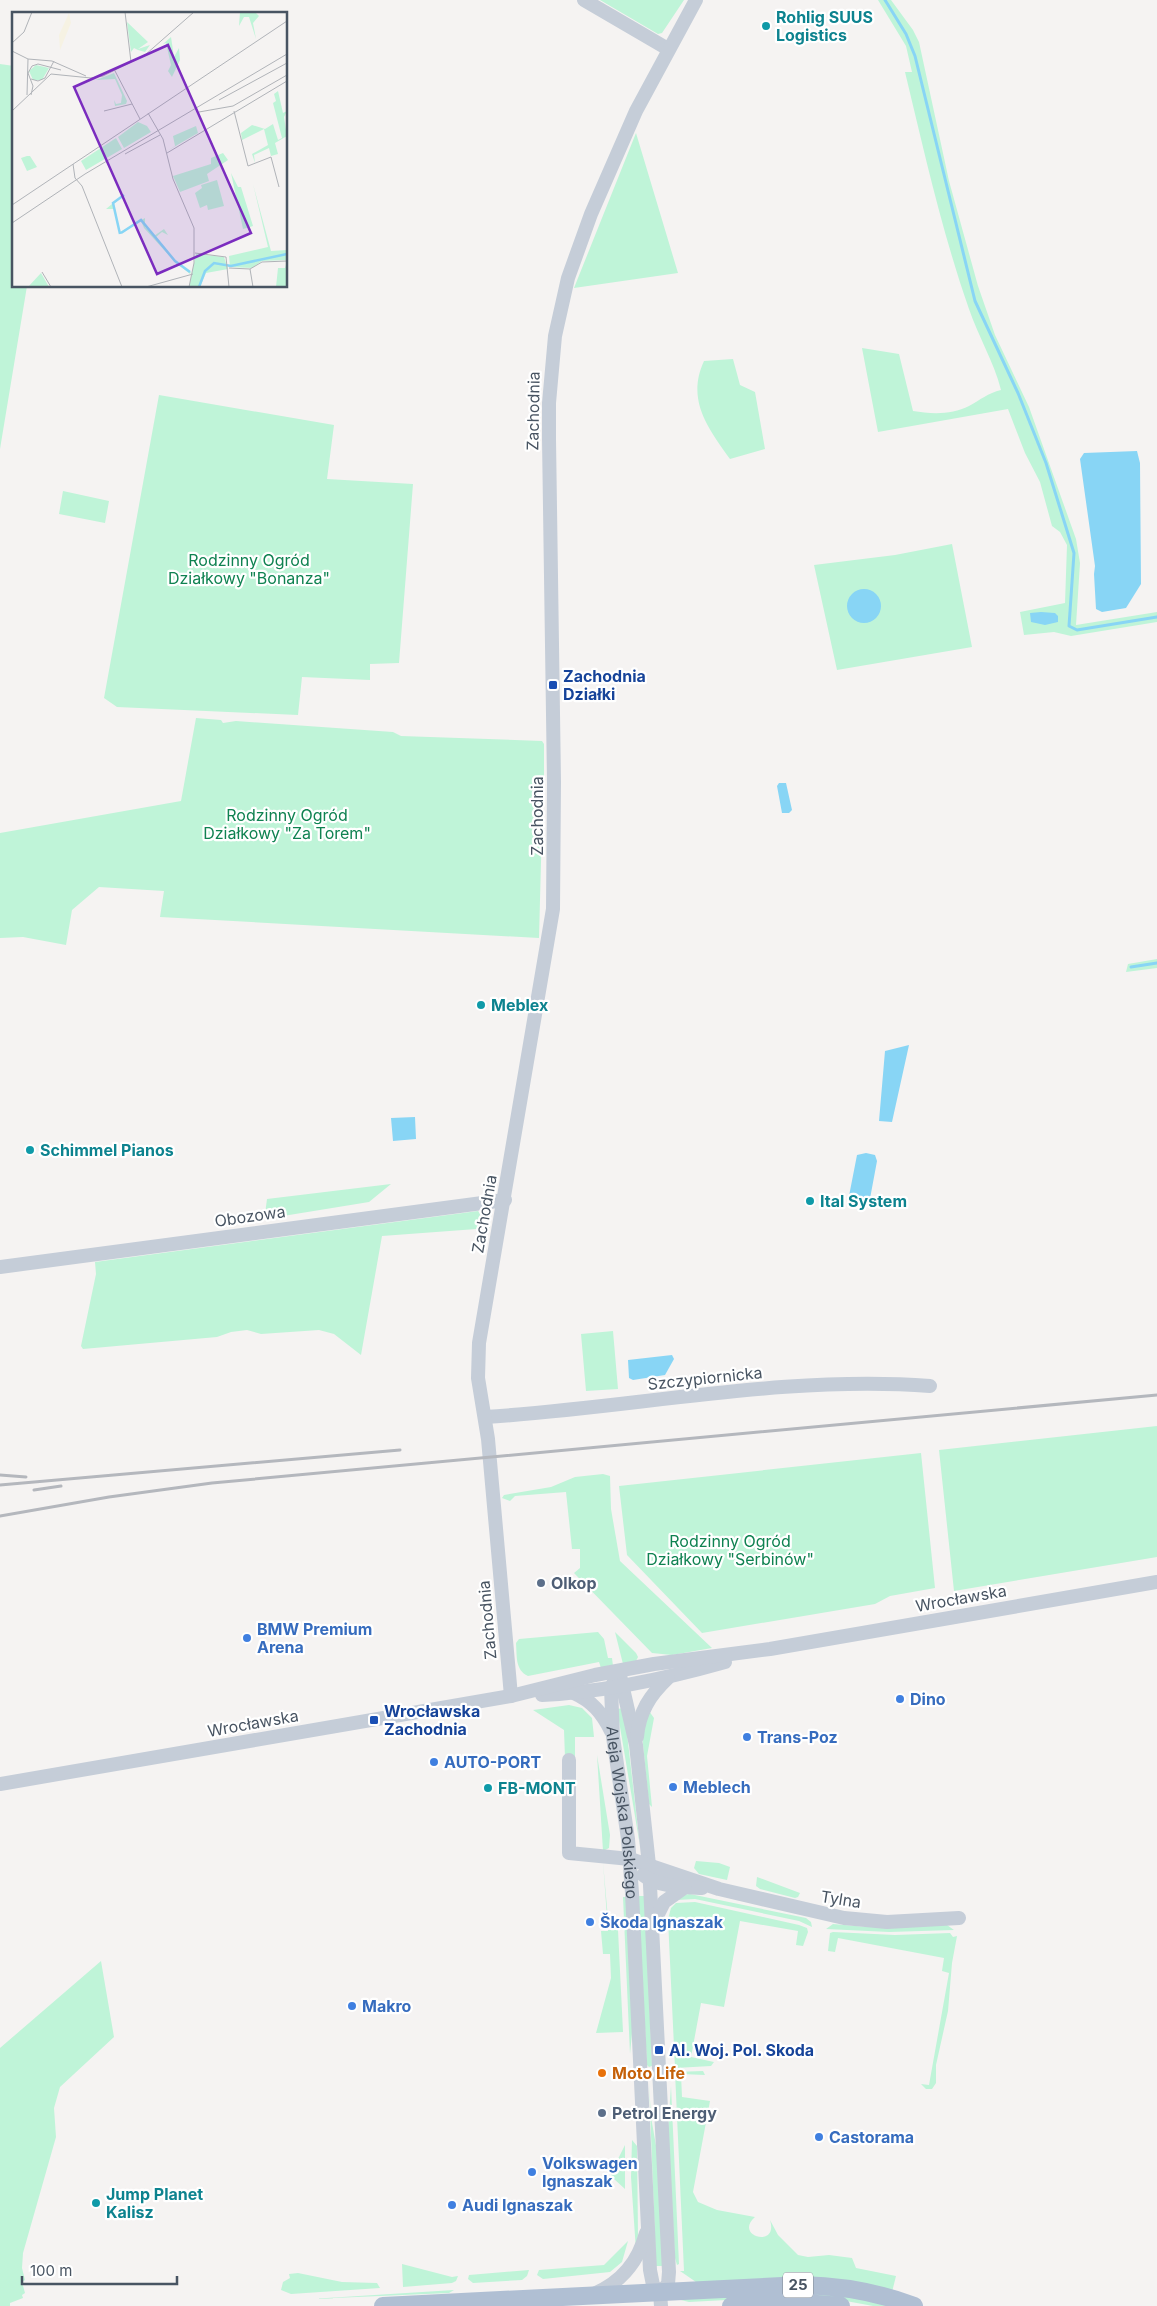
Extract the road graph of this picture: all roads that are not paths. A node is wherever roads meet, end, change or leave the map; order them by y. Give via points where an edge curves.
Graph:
1 (584, 0) edge
2 (696, 0) edge
3 (668, 49) junction
4 (505, 1200) junction
5 (0, 1267) edge
6 (930, 1386) dead end
7 (485, 1417) junction
8 (1157, 1582) edge
9 (770, 1649) junction
10 (619, 1671) junction
11 (668, 1678) junction
12 (617, 1687) junction
13 (574, 1694) junction
14 (511, 1696) junction
15 (613, 1736) junction
16 (636, 1745) junction
17 (569, 1760) dead end
18 (0, 1784) edge
19 (630, 1859) junction
20 (649, 1866) junction
21 (650, 1880) junction
22 (685, 1887) junction
23 (719, 1889) junction
24 (959, 1918) dead end
25 (653, 1925) junction
26 (648, 2225) junction
27 (590, 2296) junction
28 (661, 2299) edge
29 (454, 2305) edge
30 (384, 2306) edge
31 (730, 2306) edge
32 (841, 2306) edge
33 (914, 2306) edge

1 - 3 street
2 - 3 street, Zachodnia
3 - 4 street, Zachodnia via 626,132 591,214 568,278 555,336 549,439 553,909
4 - 5 street, Obozowa
4 - 7 street, Zachodnia via 478,1355 479,1387
6 - 7 street, Szczypiornicka via 867,1384 766,1389 572,1411
7 - 14 street, Zachodnia
8 - 9 street, Wrocławska
9 - 10 street, Wrocławska
9 - 11 street, Wrocławska
10 - 12 street
10 - 14 street, Wrocławska
11 - 12 street, Wrocławska
11 - 16 street via 653,1692 643,1710
12 - 13 street, Wrocławska
12 - 15 street, Aleja Wojska Polskiego
12 - 16 street, Aleja Wojska Polskiego
13 - 14 street, Wrocławska
13 - 15 street via 598,1709
14 - 18 street, Wrocławska
15 - 19 street, Aleja Wojska Polskiego
16 - 20 street, Aleja Wojska Polskiego
17 - 19 street, Tylna via 569,1853
19 - 20 street, Tylna
19 - 21 street
19 - 26 street, Aleja Wojska Polskiego
20 - 21 street, Aleja Wojska Polskiego
20 - 23 street, Tylna
21 - 22 street, Tylna
21 - 25 street, Aleja Wojska Polskiego
22 - 23 street, Tylna
22 - 25 street via 664,1902
23 - 24 street, Tylna via 859,1920
25 - 28 street, Aleja Wojska Polskiego via 669,2272
26 - 27 street via 629,2270 604,2290
26 - 28 street, Aleja Wojska Polskiego via 651,2277
27 - 28 main road, 25
27 - 29 main road, 25
28 - 33 main road, 25 via 718,2288 818,2285 868,2292
29 - 30 main road, 25
31 - 32 main road, 25 via 805,2303

